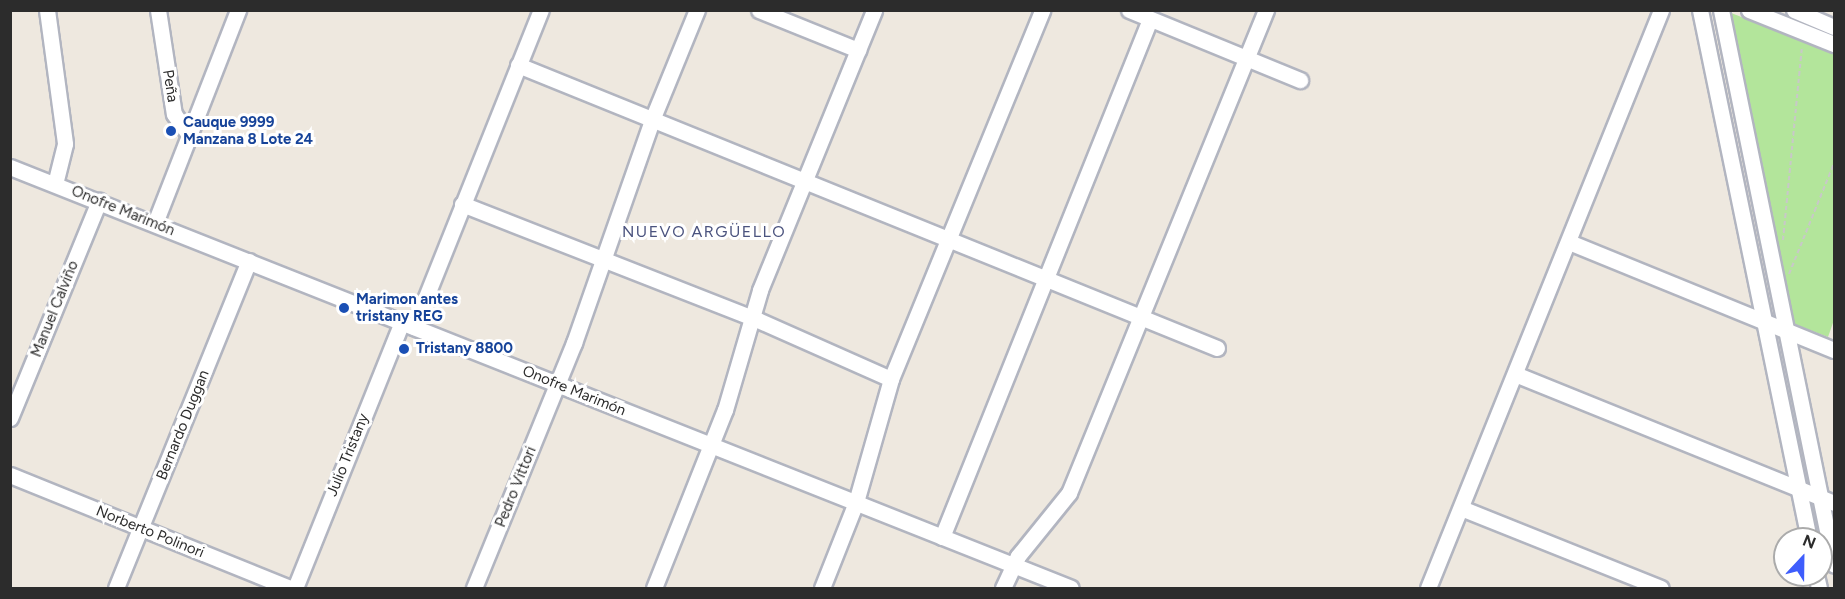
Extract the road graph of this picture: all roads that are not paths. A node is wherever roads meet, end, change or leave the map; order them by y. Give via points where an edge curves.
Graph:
1 (47, 10) edge
2 (158, 10) edge
3 (238, 10) edge
4 (541, 10) edge
5 (698, 10) edge
6 (759, 10) edge
7 (874, 10) edge
8 (1042, 10) edge
9 (1129, 10) edge
10 (1266, 10) edge
11 (1661, 10) edge
12 (1700, 10) edge
13 (1721, 10) edge
14 (1749, 10) edge
15 (1794, 10) edge
16 (1814, 14) edge
17 (1150, 19) junction
18 (1834, 27) edge
19 (1807, 33) junction
20 (1834, 44) edge
21 (858, 50) junction
22 (1248, 58) junction
23 (519, 65) junction
24 (1300, 80) dead end
25 (652, 120) junction
26 (189, 135) junction
27 (10, 167) edge
28 (804, 181) junction
29 (55, 184) junction
30 (99, 201) junction
31 (462, 204) junction
32 (155, 223) junction
33 (947, 239) junction
34 (1569, 242) junction
35 (603, 260) junction
36 (249, 261) junction
37 (1046, 279) junction
38 (751, 317) junction
39 (1142, 317) junction
40 (1764, 320) junction
41 (408, 324) junction
42 (1786, 330) junction
43 (1834, 346) edge
44 (1217, 348) dead end
45 (1515, 374) junction
46 (891, 378) junction
47 (558, 385) junction
48 (10, 417) edge
49 (712, 445) junction
50 (10, 475) edge
51 (1798, 489) junction
52 (1828, 501) edge
53 (856, 502) junction
54 (1461, 508) junction
55 (1806, 527) edge
56 (141, 528) junction
57 (942, 537) junction
58 (1012, 565) junction
59 (1834, 565) edge
60 (116, 588) edge
61 (289, 588) edge
62 (295, 588) edge
63 (474, 588) edge
64 (654, 588) edge
65 (822, 588) edge
66 (1003, 588) edge
67 (1071, 588) edge
68 (1428, 588) edge
69 (1661, 588) edge

1 - 29 street via 65,144
2 - 26 street, Peña via 174,114
3 - 26 street
4 - 23 street, Julio Tristany
5 - 25 street, Pedro Vittori
6 - 21 street
7 - 21 street
8 - 33 street
9 - 17 street
10 - 22 street
11 - 34 street
12 - 40 street
13 - 42 street
14 - 19 street
15 - 16 street
16 - 18 street
16 - 19 street
17 - 22 street
17 - 37 street
19 - 20 street
21 - 28 street
22 - 24 street
22 - 39 street
23 - 25 street
23 - 31 street, Julio Tristany
25 - 28 street
25 - 35 street, Pedro Vittori
26 - 32 street
27 - 29 street, Onofre Marimón
28 - 33 street
28 - 38 street
29 - 30 street, Onofre Marimón
30 - 32 street, Onofre Marimón
30 - 48 street, Manuel Calviño
31 - 35 street
31 - 41 street, Julio Tristany
32 - 36 street, Onofre Marimón
33 - 37 street
33 - 46 street
34 - 40 street
34 - 45 street
35 - 38 street
35 - 47 street, Pedro Vittori
36 - 41 street, Onofre Marimón
36 - 56 street, Bernardo Duggan
37 - 39 street
37 - 57 street
38 - 46 street
38 - 49 street
39 - 44 street
39 - 58 street via 1069,494
40 - 42 street
40 - 51 street
41 - 47 street, Onofre Marimón
41 - 62 street, Julio Tristany
42 - 43 street
42 - 52 street
45 - 51 street
45 - 54 street
46 - 53 street
47 - 49 street, Onofre Marimón
47 - 63 street, Pedro Vittori
49 - 53 street, Onofre Marimón
49 - 64 street
50 - 56 street, Norberto Polinori
51 - 52 street
51 - 55 street
52 - 59 street
53 - 57 street, Onofre Marimón
53 - 65 street
54 - 68 street
54 - 69 street
56 - 60 street, Bernardo Duggan
56 - 61 street, Norberto Polinori
57 - 58 street, Onofre Marimón
58 - 66 street
58 - 67 street, Onofre Marimón

